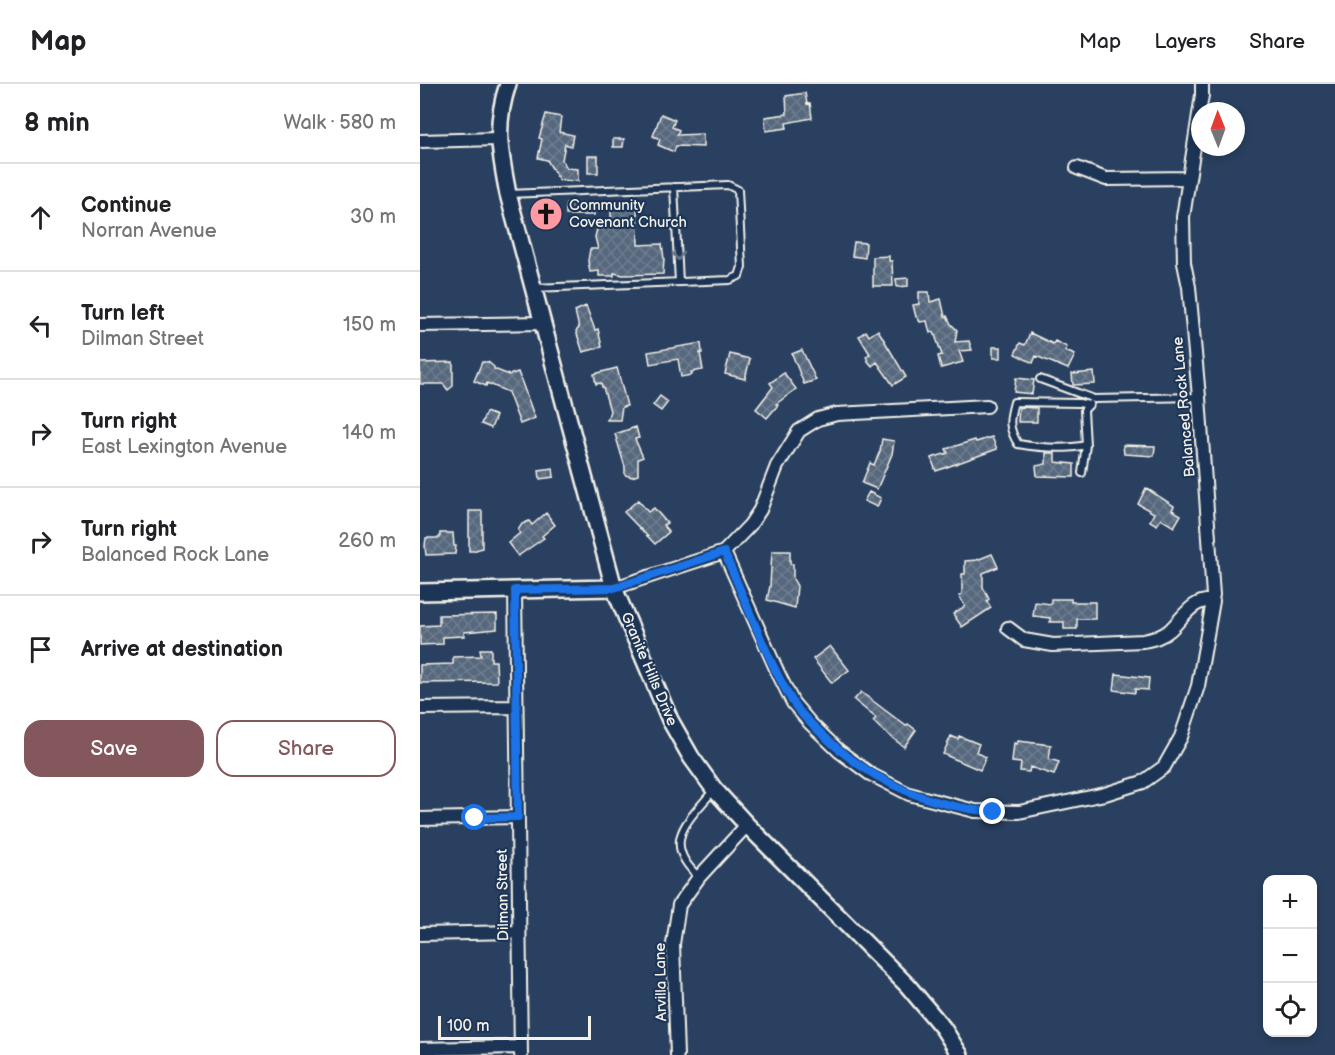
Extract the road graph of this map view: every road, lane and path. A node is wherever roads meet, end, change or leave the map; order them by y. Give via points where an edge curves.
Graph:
1 (508, 84) edge
2 (1202, 84) edge
3 (498, 140) junction
4 (420, 141) edge
5 (1077, 168) dead end
6 (1190, 178) junction
7 (674, 187) junction
8 (508, 194) junction
9 (679, 282) junction
10 (534, 288) junction
11 (543, 323) junction
12 (420, 325) edge
13 (1040, 379) dead end
14 (1199, 397) junction
15 (1094, 399) junction
16 (1089, 405) junction
17 (987, 406) dead end
18 (1086, 445) junction
19 (1082, 473) dead end
20 (724, 552) junction
21 (614, 588) junction
22 (515, 590) junction
23 (420, 592) edge
24 (1213, 598) junction
25 (1008, 628) dead end
26 (516, 707) junction
27 (420, 708) edge
28 (714, 789) junction
29 (518, 817) junction
30 (420, 819) edge
31 (747, 825) junction
32 (699, 877) junction
33 (519, 932) junction
34 (420, 934) edge
35 (420, 1049) edge
36 (521, 1051) edge
37 (677, 1055) edge
38 (960, 1055) edge

1 - 3 street, Granite Hills Drive
2 - 6 street, Balanced Rock Lane
3 - 4 street
3 - 8 street, Granite Hills Drive
5 - 6 street via 1106,179
6 - 14 street, Balanced Rock Lane via 1184,218 1184,263
7 - 8 lane
7 -> 9 lane
7 - 9 lane via 728,185 738,190 742,267 739,276 730,280
8 - 10 street, Granite Hills Drive
9 - 10 lane
10 - 11 street, Granite Hills Drive
11 - 12 street
11 - 21 street, Granite Hills Drive
13 - 15 lane
14 - 15 lane
14 - 24 street, Balanced Rock Lane
15 - 16 lane
16 - 18 lane via 1084,410
16 - 18 lane via 1014,402 1010,417 1011,432 1018,444 1038,448
17 - 20 street via 837,414 818,419 799,431 777,466 760,510
18 - 19 lane
20 - 21 street
20 - 24 street, Balanced Rock Lane via 793,703 810,723 870,774 909,794 975,811 1019,812 1105,794 1143,782 1164,767 1181,738 1198,686
21 - 22 street
21 - 28 street, Granite Hills Drive via 670,720
22 - 23 street
22 - 26 street, Dilman Street
24 - 25 street via 1197,603 1170,630 1143,641 1053,645 1024,640
26 - 27 street
26 - 29 street, Dilman Street
28 - 31 street, Granite Hills Drive
28 - 32 lane via 687,820 680,840 680,852 687,866
29 - 30 street
29 - 33 street, Dilman Street
31 - 32 street, Arvilla Lane
31 - 38 street, Granite Hills Drive via 908,986
32 - 37 street, Arvilla Lane via 680,905 673,944
33 - 34 street
33 - 36 street, Dilman Street
35 - 36 street

